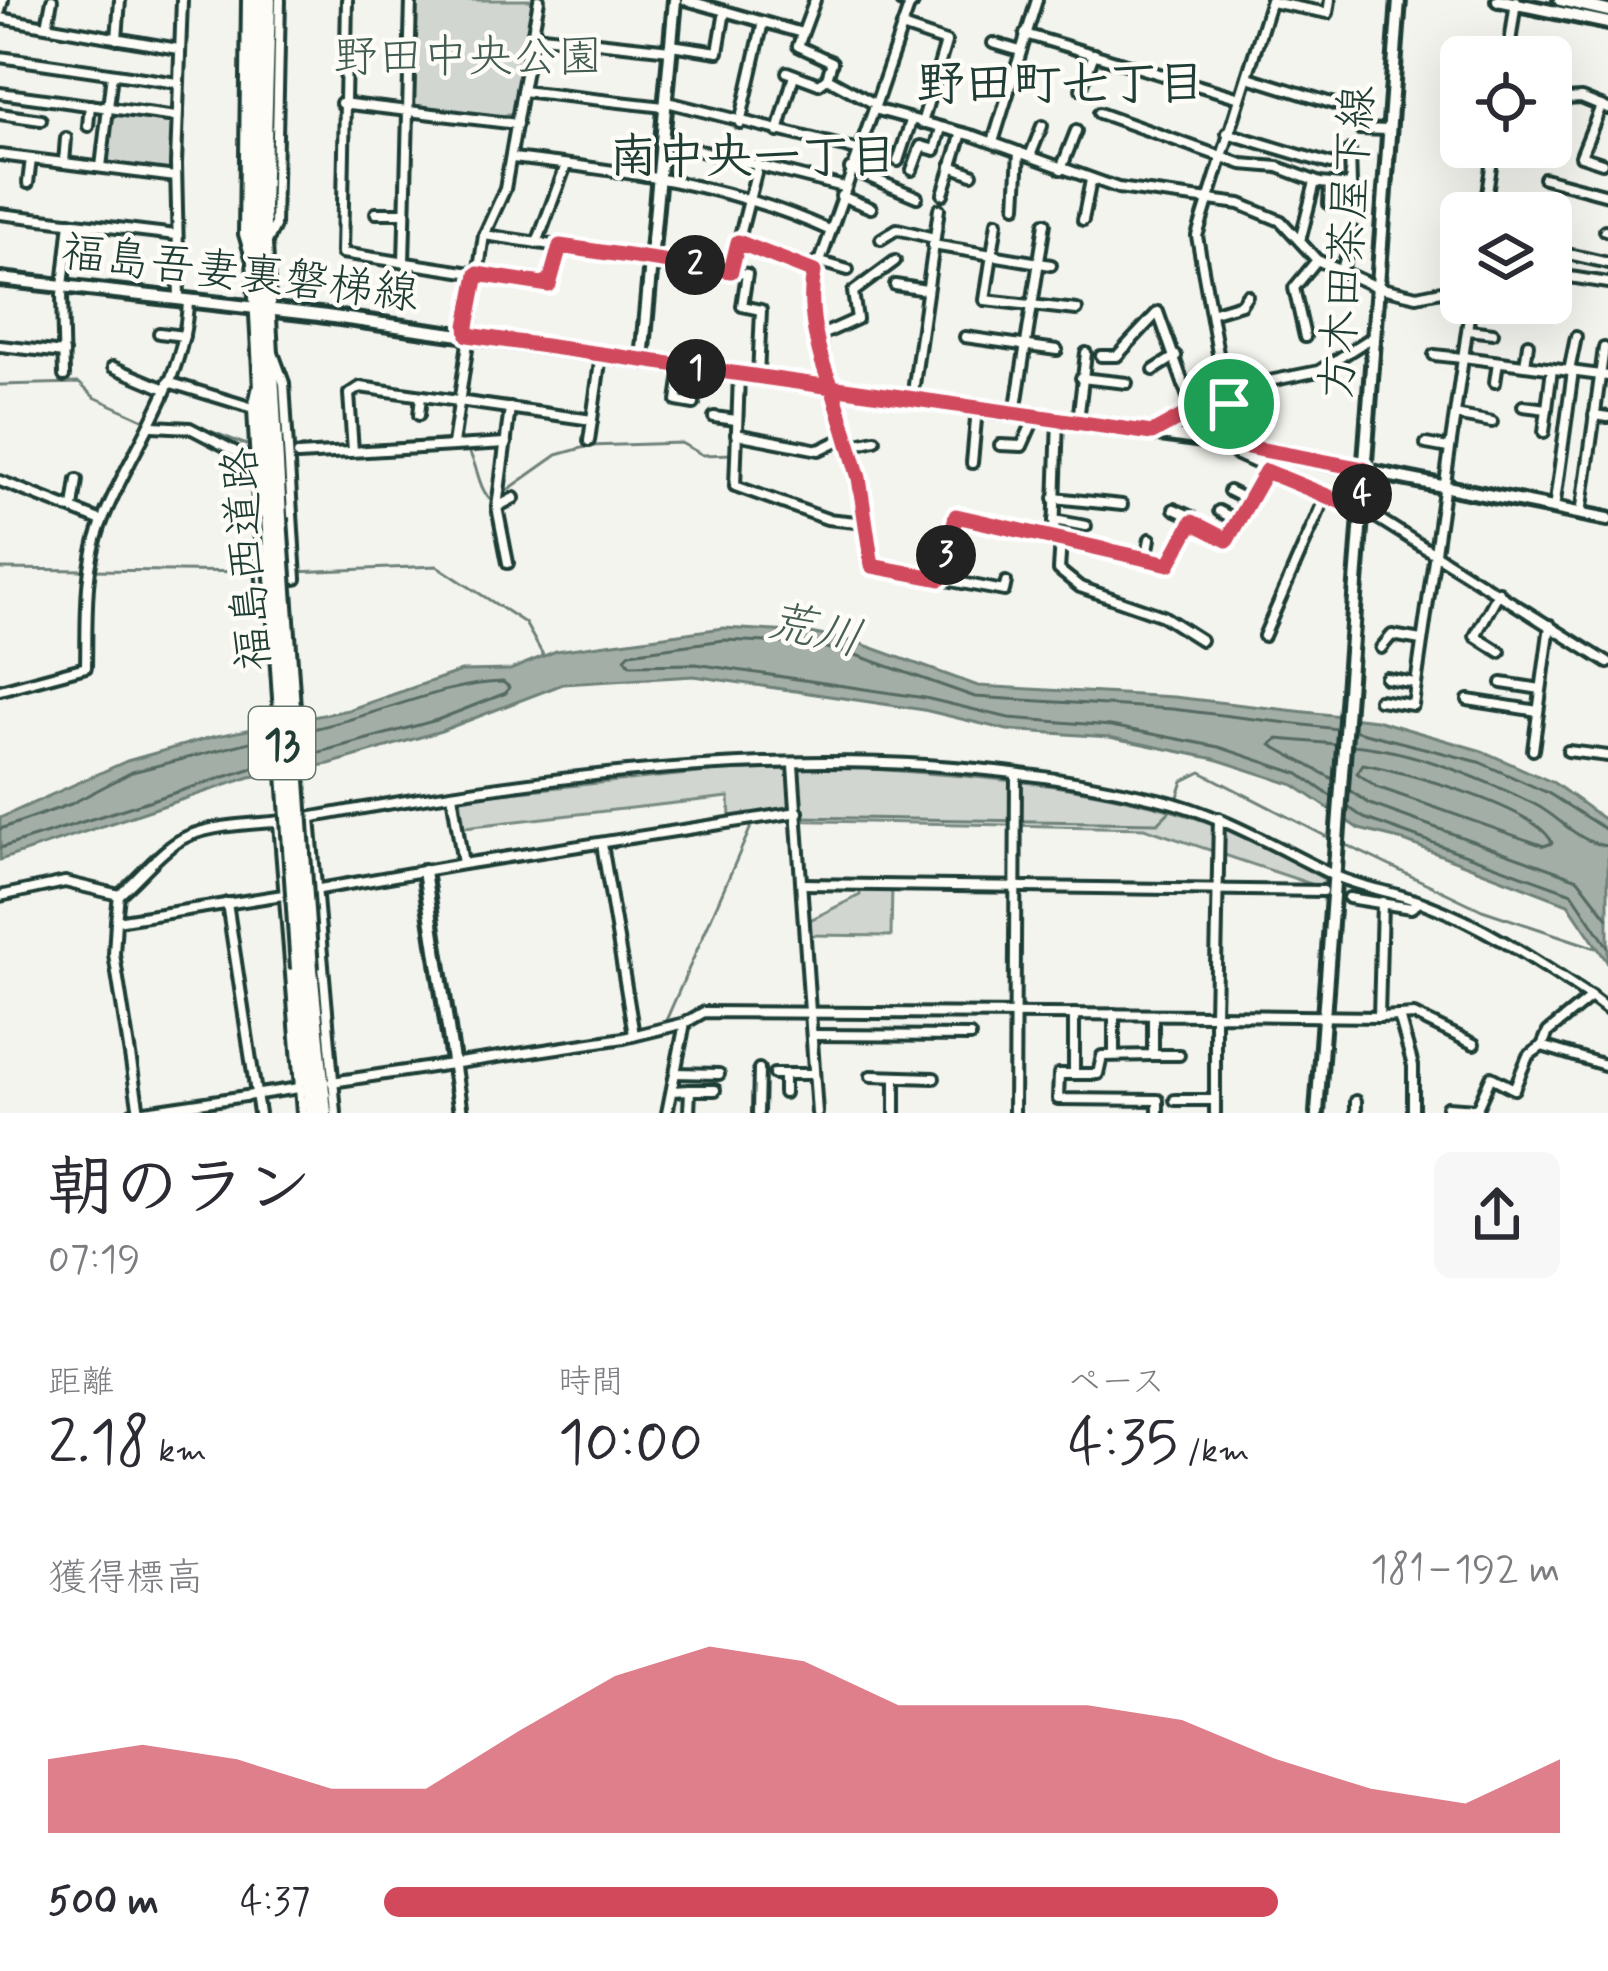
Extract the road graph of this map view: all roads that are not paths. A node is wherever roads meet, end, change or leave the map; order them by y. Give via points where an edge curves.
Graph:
1 (4, 0) edge
2 (52, 0) edge
3 (182, 0) edge
4 (248, 0) edge
5 (257, 0) edge
6 (268, 0) edge
7 (280, 0) edge
8 (347, 0) edge
9 (411, 0) edge
10 (539, 0) edge
11 (675, 0) edge
12 (686, 0) edge
13 (815, 0) edge
14 (1036, 0) edge
15 (1330, 0) edge
16 (1399, 0) edge
17 (1498, 0) edge
18 (1559, 0) edge
19 (117, 1) edge
20 (908, 1) edge
21 (1271, 1) edge
22 (1516, 2) edge
23 (725, 11) junction
24 (1608, 11) edge
25 (0, 14) edge
26 (763, 22) junction
27 (1608, 23) edge
28 (47, 26) junction
29 (902, 27) junction
30 (802, 33) junction
31 (1025, 34) junction
32 (532, 35) junction
33 (1511, 36) edge
34 (117, 39) junction
35 (993, 44) dead end
36 (670, 48) junction
37 (178, 49) junction
38 (1020, 51) junction
39 (1094, 54) junction
40 (0, 57) edge
41 (112, 74) junction
42 (1248, 77) junction
43 (827, 78) junction
44 (177, 83) junction
45 (1082, 89) dead end
46 (522, 92) junction
47 (0, 93) edge
48 (1240, 98) junction
49 (1572, 98) edge
50 (341, 103) junction
51 (665, 104) junction
52 (90, 105) junction
53 (1605, 105) edge
54 (874, 106) junction
55 (109, 108) junction
56 (404, 111) junction
57 (1099, 113) dead end
58 (0, 114) edge
59 (176, 117) junction
60 (40, 120) dead end
61 (910, 121) junction
62 (740, 123) junction
63 (922, 123) junction
64 (517, 124) junction
65 (88, 126) dead end
66 (1042, 126) dead end
67 (941, 128) junction
68 (1389, 130) junction
69 (1076, 131) dead end
70 (778, 132) junction
71 (962, 133) junction
72 (1228, 134) junction
73 (66, 139) dead end
74 (661, 141) junction
75 (993, 142) junction
76 (857, 150) junction
77 (1350, 150) dead end
78 (1019, 152) junction
79 (0, 155) edge
80 (1030, 156) junction
81 (1220, 157) junction
82 (512, 158) junction
83 (31, 159) junction
84 (898, 160) dead end
85 (64, 163) junction
86 (1602, 163) dead end
87 (1330, 164) dead end
88 (566, 165) junction
89 (758, 165) junction
90 (951, 166) junction
91 (100, 168) junction
92 (1061, 169) junction
93 (850, 170) junction
94 (912, 170) dead end
95 (972, 174) dead end
96 (658, 175) junction
97 (176, 177) junction
98 (1544, 178) dead end
99 (1091, 181) junction
100 (1316, 182) junction
101 (28, 183) dead end
102 (1330, 184) junction
103 (843, 192) junction
104 (943, 194) dead end
105 (1608, 195) edge
106 (917, 197) dead end
107 (750, 198) junction
108 (1204, 201) junction
109 (1329, 204) dead end
110 (1016, 206) dead end
111 (871, 208) dead end
112 (939, 209) dead end
113 (376, 213) dead end
114 (404, 213) junction
115 (0, 214) edge
116 (1082, 220) dead end
117 (70, 222) junction
118 (997, 222) dead end
119 (1045, 223) dead end
120 (829, 230) junction
121 (1354, 232) dead end
122 (176, 235) junction
123 (484, 236) junction
124 (881, 239) dead end
125 (933, 241) junction
126 (1300, 241) junction
127 (738, 242) junction
128 (537, 243) junction
129 (560, 246) junction
130 (264, 249) junction
131 (992, 253) junction
132 (1573, 255) dead end
133 (650, 258) junction
134 (1317, 260) junction
135 (817, 261) junction
136 (895, 261) dead end
137 (404, 262) junction
138 (1038, 263) junction
139 (1608, 263) edge
140 (1051, 265) dead end
141 (254, 266) junction
142 (848, 270) dead end
143 (731, 271) junction
144 (814, 272) junction
145 (1341, 272) junction
146 (477, 274) junction
147 (1572, 277) edge
148 (0, 279) edge
149 (1608, 283) edge
150 (64, 285) junction
151 (895, 285) dead end
152 (1377, 287) junction
153 (926, 290) junction
154 (1440, 293) edge
155 (1247, 295) dead end
156 (184, 299) junction
157 (1031, 304) junction
158 (261, 309) junction
159 (1077, 310) dead end
160 (1214, 312) junction
161 (1469, 324) edge
162 (1468, 330) junction
163 (159, 333) dead end
164 (1493, 333) dead end
165 (468, 335) junction
166 (184, 336) junction
167 (819, 336) junction
168 (1374, 336) junction
169 (965, 337) dead end
170 (1304, 337) dead end
171 (1576, 337) dead end
172 (1528, 344) dead end
173 (0, 346) edge
174 (1024, 346) junction
175 (268, 347) junction
176 (1604, 348) dead end
177 (1057, 350) dead end
178 (64, 352) junction
179 (1086, 353) dead end
180 (601, 355) junction
181 (1434, 355) dead end
182 (1101, 356) dead end
183 (1176, 356) junction
184 (1463, 358) junction
185 (642, 360) junction
186 (1498, 362) junction
187 (1525, 365) junction
188 (112, 367) dead end
189 (682, 367) junction
190 (1552, 369) junction
191 (1154, 370) dead end
192 (1571, 371) junction
193 (739, 375) junction
194 (64, 376) dead end
195 (1604, 376) edge
196 (758, 377) junction
197 (1082, 379) junction
198 (260, 382) junction
199 (1495, 382) dead end
200 (1127, 383) dead end
201 (166, 385) junction
202 (832, 387) junction
203 (421, 396) junction
204 (912, 399) junction
205 (459, 401) junction
206 (694, 404) dead end
207 (1229, 406) junction
208 (1523, 406) dead end
209 (977, 407) junction
210 (254, 408) junction
211 (510, 408) junction
212 (1547, 409) junction
213 (1015, 412) junction
214 (1194, 414) junction
215 (419, 416) dead end
216 (1036, 416) junction
217 (1455, 416) junction
218 (1594, 416) junction
219 (714, 417) dead end
220 (1608, 417) edge
221 (1058, 418) junction
222 (592, 420) junction
223 (736, 420) junction
224 (1078, 421) junction
225 (1492, 422) dead end
226 (154, 424) junction
227 (1544, 432) dead end
228 (1152, 433) junction
229 (736, 434) junction
230 (875, 440) dead end
231 (589, 441) dead end
232 (848, 441) junction
233 (458, 442) junction
234 (506, 443) junction
235 (1231, 444) junction
236 (1426, 444) dead end
237 (1000, 445) dead end
238 (353, 447) junction
239 (1449, 448) junction
240 (298, 454) dead end
241 (244, 456) dead end
242 (972, 464) dead end
243 (1364, 469) junction
244 (1266, 471) junction
245 (77, 480) dead end
246 (0, 481) edge
247 (1444, 487) junction
248 (1229, 491) dead end
249 (1326, 495) junction
250 (514, 498) dead end
251 (1054, 498) junction
252 (1249, 501) junction
253 (1122, 505) dead end
254 (73, 506) junction
255 (497, 507) junction
256 (1554, 508) junction
257 (1174, 509) dead end
258 (1361, 510) junction
259 (1219, 511) dead end
260 (1581, 514) junction
261 (274, 518) junction
262 (1608, 519) edge
263 (103, 520) junction
264 (1054, 520) junction
265 (1238, 521) junction
266 (1192, 522) junction
267 (866, 523) junction
268 (1086, 526) dead end
269 (1058, 537) junction
270 (1150, 539) dead end
271 (1435, 551) junction
272 (1146, 559) junction
273 (508, 563) dead end
274 (296, 579) dead end
275 (940, 579) junction
276 (262, 580) dead end
277 (1006, 583) dead end
278 (1498, 592) junction
279 (1550, 625) junction
280 (1264, 636) dead end
281 (1201, 640) dead end
282 (1421, 640) junction
283 (1381, 648) dead end
284 (1500, 652) dead end
285 (1608, 662) edge
286 (1386, 678) dead end
287 (1415, 683) junction
288 (1502, 683) dead end
289 (1541, 689) junction
290 (0, 690) edge
291 (1379, 700) dead end
292 (1468, 700) dead end
293 (1538, 711) junction
294 (1533, 750) dead end
295 (1568, 751) dead end
296 (1608, 756) edge
297 (793, 765) junction
298 (1016, 775) junction
299 (452, 794) junction
300 (797, 812) junction
301 (310, 818) junction
302 (1219, 818) junction
303 (279, 823) junction
304 (602, 844) junction
305 (463, 864) junction
306 (424, 871) junction
307 (1334, 874) junction
308 (802, 884) junction
309 (1015, 886) junction
310 (1217, 888) junction
311 (314, 890) junction
312 (1323, 891) dead end
313 (119, 895) junction
314 (283, 895) junction
315 (0, 896) edge
316 (1349, 898) dead end
317 (1382, 902) junction
318 (1420, 902) junction
319 (227, 903) junction
320 (116, 921) junction
321 (304, 969) junction
322 (1592, 997) junction
323 (1608, 1010) edge
324 (811, 1012) junction
325 (934, 1013) junction
326 (1014, 1013) junction
327 (1075, 1014) junction
328 (1114, 1014) junction
329 (1153, 1015) junction
330 (1215, 1015) junction
331 (1324, 1016) junction
332 (1399, 1016) junction
333 (1379, 1017) junction
334 (685, 1023) junction
335 (812, 1035) junction
336 (634, 1036) junction
337 (934, 1036) junction
338 (970, 1036) dead end
339 (1474, 1044) dead end
340 (1542, 1046) junction
341 (1114, 1055) junction
342 (1153, 1055) junction
343 (1179, 1055) dead end
344 (453, 1064) junction
345 (1608, 1066) edge
346 (759, 1069) dead end
347 (676, 1072) junction
348 (719, 1074) dead end
349 (814, 1074) junction
350 (1074, 1074) junction
351 (871, 1076) dead end
352 (895, 1077) junction
353 (934, 1078) dead end
354 (332, 1082) junction
355 (298, 1088) junction
356 (690, 1090) junction
357 (715, 1090) dead end
358 (671, 1091) junction
359 (784, 1093) dead end
360 (256, 1095) junction
361 (1175, 1100) dead end
362 (1215, 1100) junction
363 (1356, 1101) dead end
364 (1447, 1108) dead end
365 (1476, 1111) edge
366 (136, 1112) edge
367 (259, 1113) edge
368 (302, 1113) edge
369 (314, 1113) edge
370 (324, 1113) edge
371 (336, 1113) edge
372 (461, 1113) edge
373 (667, 1113) edge
374 (689, 1113) edge
375 (758, 1113) edge
376 (817, 1113) edge
377 (895, 1113) edge
378 (1013, 1113) edge
379 (1158, 1113) edge
380 (1215, 1113) edge
381 (1317, 1113) edge
382 (1356, 1113) edge
383 (1413, 1113) edge

1 - 25 street
2 - 28 street
3 - 37 street
4 - 141 street via 244,234
5 - 141 highway, 福島西道路 / 13
6 - 130 highway, 福島西道路 / 13
7 - 130 street via 275,226
8 - 50 street
9 - 56 street
10 - 32 street
11 - 36 main road
12 - 23 street
13 - 30 street
14 - 31 street
15 - 21 street via 1328,13
16 - 68 main road, 方木田茶屋下線
17 - 22 main road
18 - 24 main road
19 - 34 street
20 - 29 street
21 - 42 street
22 - 27 main road
22 - 33 street
23 - 26 street
23 - 36 street via 718,52
25 - 28 street
26 - 30 street
26 - 62 street
28 - 34 street
29 - 54 street
29 - 63 street via 946,42
30 - 43 street via 798,46 832,62
31 - 38 street
31 - 39 street
32 - 36 street
32 - 46 street
34 - 37 street
35 - 38 street
36 - 51 main road
37 - 44 street
38 - 75 street
39 - 45 street
39 - 48 street
40 - 41 street
41 - 44 street
41 - 55 street
42 - 48 street
42 - 68 street via 1360,112 1359,129
43 - 54 street
43 - 70 street via 819,84 790,73
44 - 59 street
46 - 51 street
46 - 64 street
47 - 52 street
48 - 72 street
49 - 53 street
50 - 56 street
50 - 137 street via 342,253
51 - 62 street
51 - 74 main road
52 - 55 street
52 - 65 street
53 - 86 street via 1581,156
54 - 61 street
54 - 76 street
55 - 59 street
55 - 91 street
56 - 64 street
56 - 114 street
57 - 81 street
58 - 60 street
59 - 97 street
61 - 63 street
61 - 84 street
62 - 70 street
63 - 67 street
64 - 82 street
66 - 80 street
67 - 71 street
67 - 94 street via 934,150 921,146
68 - 152 main road, 方木田茶屋下線
69 - 92 street
70 - 76 street
71 - 75 street
71 - 90 street
72 - 81 street
72 - 87 street
73 - 85 street
74 - 89 street
74 - 96 main road
75 - 78 street
76 - 93 street
77 - 102 street via 1351,186
78 - 80 street
78 - 110 street
79 - 83 street
80 - 92 street
81 - 100 street
81 - 108 street
82 - 88 street
82 - 123 street
83 - 85 street
83 - 101 street
85 - 91 street
88 - 96 street
88 - 128 street
89 - 103 street
89 - 107 street
90 - 95 street
90 - 104 street
91 - 97 street
92 - 99 street
93 - 103 street
93 - 106 street
96 - 107 street
96 - 133 main road
97 - 122 street
98 - 105 street
99 - 108 street
99 - 116 street
100 - 102 street
100 - 126 street
102 - 109 street
103 - 111 street
103 - 120 street
107 - 120 street
107 - 127 street
108 - 126 street via 1273,217
108 - 160 street via 1198,256
112 - 125 street
113 - 114 street
114 - 137 street
115 - 117 street
117 - 122 street
117 - 150 street
118 - 131 street
119 - 138 street
120 - 135 street
121 - 145 street
122 - 156 street
123 - 128 street
123 - 146 street
124 - 125 street via 897,229
125 - 131 street
125 - 153 street
126 - 134 street
127 - 143 street
127 - 144 street
128 - 129 street
129 - 133 street
129 - 146 street via 549,285
130 - 158 highway, 福島西道路 / 13
131 - 138 street
131 - 157 street via 985,300
132 - 139 street
133 - 143 street
133 - 185 main road
134 - 145 street
134 - 170 street via 1294,288
135 - 142 street
135 - 144 street
136 - 167 street via 853,292 857,319
137 - 146 street
138 - 140 street
138 - 157 street
141 - 158 highway, 福島西道路 / 13
143 - 196 street via 747,274 742,306 761,310
144 - 167 street
145 - 152 street
146 - 165 street
147 - 149 street
148 - 150 main road, 福島吾妻裏磐梯線
150 - 156 main road, 福島吾妻裏磐梯線
150 - 178 street
151 - 153 street
152 - 154 street
152 - 168 main road, 方木田茶屋下線
153 - 204 street
155 - 160 street
156 - 158 main road, 福島吾妻裏磐梯線
156 - 166 street
157 - 159 street
157 - 174 street
158 - 165 main road, 福島吾妻裏磐梯線
158 - 175 highway, 福島西道路 / 13
158 - 198 highway, 福島西道路 / 13
160 - 207 street
161 - 162 street
162 - 164 street
162 - 184 street
163 - 166 street
165 - 180 main road, 福島吾妻裏磐梯線
165 - 205 street
166 - 201 street
167 - 202 street
168 - 207 street via 1319,371 1259,383
168 - 243 main road, 方木田茶屋下線
169 - 174 street
171 - 192 street
172 - 187 street
173 - 178 street
174 - 177 street
174 - 213 street
175 - 261 highway, 福島西道路 / 13
175 - 274 street via 284,383
176 - 195 street
178 - 194 street
179 - 197 street
180 - 185 main road, 福島吾妻裏磐梯線
180 - 222 street
181 - 184 street
182 - 183 street via 1117,356 1158,312
183 - 191 street
183 - 214 street
184 - 186 street
184 - 217 street
185 - 189 main road, 福島吾妻裏磐梯線
186 - 187 street
186 - 199 street
187 - 190 street
188 - 201 street
189 - 193 main road, 福島吾妻裏磐梯線
189 - 206 street via 676,400
190 - 192 street
190 - 212 street
192 - 195 street
192 - 256 street
193 - 196 main road, 福島吾妻裏磐梯線
193 - 223 street
195 - 218 street
196 - 202 main road, 福島吾妻裏磐梯線
197 - 200 street
197 - 224 street
198 - 210 street
198 - 261 highway, 福島西道路 / 13
201 - 210 street
201 - 226 street
202 - 204 main road, 福島吾妻裏磐梯線
202 - 232 street
203 - 205 street
203 - 215 street
203 - 238 street via 361,387 350,394
204 - 209 main road, 福島吾妻裏磐梯線
205 - 211 street
205 - 233 street
207 - 214 street
207 - 235 street
208 - 212 street
209 - 213 main road, 福島吾妻裏磐梯線
209 - 242 street
210 - 276 street
211 - 222 street
211 - 234 street
212 - 227 street
213 - 216 main road, 福島吾妻裏磐梯線
214 - 228 street
216 - 221 main road, 福島吾妻裏磐梯線
216 - 237 street via 1022,446
217 - 225 street
217 - 239 street
218 - 220 street
218 - 260 street
219 - 223 street
221 - 224 main road, 福島吾妻裏磐梯線
221 - 251 street
222 - 231 street
223 - 229 street
224 - 228 main road, 福島吾妻裏磐梯線
226 - 241 street via 190,428
226 - 263 street
228 - 235 main road, 福島吾妻裏磐梯線
229 - 232 street via 819,450
229 - 267 street via 735,485 827,519
230 - 232 street
232 - 267 street
233 - 234 street
233 - 238 street
234 - 255 street
235 - 243 main road, 福島吾妻裏磐梯線
235 - 244 street via 1241,461
236 - 239 street
238 - 240 street
239 - 247 street
243 - 247 main road, 福島吾妻裏磐梯線
243 - 258 main road, 方木田茶屋下線
244 - 249 street
244 - 252 street
245 - 254 street
246 - 254 street
247 - 256 main road, 福島吾妻裏磐梯線
247 - 271 street
248 - 252 street
249 - 258 street
249 - 280 street
250 - 255 street
251 - 253 street
251 - 264 street
252 - 265 street
254 - 263 street
255 - 273 street
256 - 260 main road, 福島吾妻裏磐梯線
257 - 266 street
258 - 271 street
258 - 307 main road, 方木田茶屋下線
259 - 265 street
260 - 262 main road, 福島吾妻裏磐梯線
261 - 321 highway, 福島西道路 / 13, bridge
263 - 290 street via 89,567 86,667
264 - 268 street
264 - 269 street
265 - 266 street via 1227,540
266 - 272 street via 1169,564
267 - 275 street via 872,569
269 - 272 street
269 - 275 street via 956,516
269 - 281 street via 1059,570 1080,587 1163,616
270 - 272 street
271 - 278 street
271 - 282 street
275 - 277 street via 1004,591
278 - 279 street
278 - 284 street via 1474,636
279 - 285 street
279 - 289 street
282 - 283 street via 1392,634
282 - 287 street
286 - 287 street
287 - 291 street via 1411,706
288 - 289 street
289 - 293 street
292 - 293 street
293 - 294 street
295 - 296 street
297 - 298 street
297 - 299 street
297 - 300 street
298 - 302 street via 1146,796
298 - 309 street
299 - 301 street
299 - 305 street
300 - 304 street
300 - 308 street
301 - 303 street
301 - 311 street
302 - 307 street
302 - 310 street
303 - 313 street via 189,836
303 - 314 street
304 - 305 street
304 - 336 street
305 - 306 street
306 - 311 street
306 - 344 main road
307 - 318 street
307 - 331 main road, 方木田茶屋下線
308 - 309 street
308 - 324 street
309 - 310 street
309 - 326 street
310 - 312 street
310 - 330 street
311 - 354 street
313 - 315 street via 64,882
313 - 320 street
314 - 319 street
314 - 355 street
316 - 317 street
317 - 318 street
317 - 333 street
318 - 322 street
319 - 320 street
319 - 360 street
320 - 366 street
321 - 369 highway, 福島西道路 / 13
321 - 370 highway, 福島西道路 / 13
322 - 323 street
322 - 340 street via 1548,1031
324 - 325 street
324 - 334 street via 704,1012
324 - 335 street
325 - 326 street
325 - 337 street
326 - 327 street
326 - 378 street
327 - 328 street
327 - 350 street
328 - 329 street
328 - 341 street
329 - 330 street
329 - 342 street
330 - 331 street
330 - 362 street
331 - 333 street
331 - 381 main road, 方木田茶屋下線
332 - 333 street
332 - 339 street via 1414,1015
332 - 383 street via 1413,1066
334 - 336 street
334 - 347 street
335 - 337 street
335 - 349 street
336 - 344 street
337 - 338 street
340 - 345 street
340 - 365 street via 1528,1056 1514,1089 1491,1078
341 - 342 street
341 - 350 street via 1098,1060 1098,1074
342 - 343 street
344 - 354 street
344 - 372 main road
346 - 375 street
347 - 348 street
347 - 358 street
349 - 359 street via 779,1074
349 - 376 street
350 - 379 street via 1059,1074 1058,1099 1158,1100
351 - 352 street
352 - 353 street
352 - 377 street
354 - 371 street
355 - 360 street
355 - 368 street
356 - 357 street
356 - 358 street
356 - 374 street
358 - 373 street
360 - 366 street
360 - 367 street
361 - 362 street
362 - 380 street
363 - 382 street
364 - 365 street

